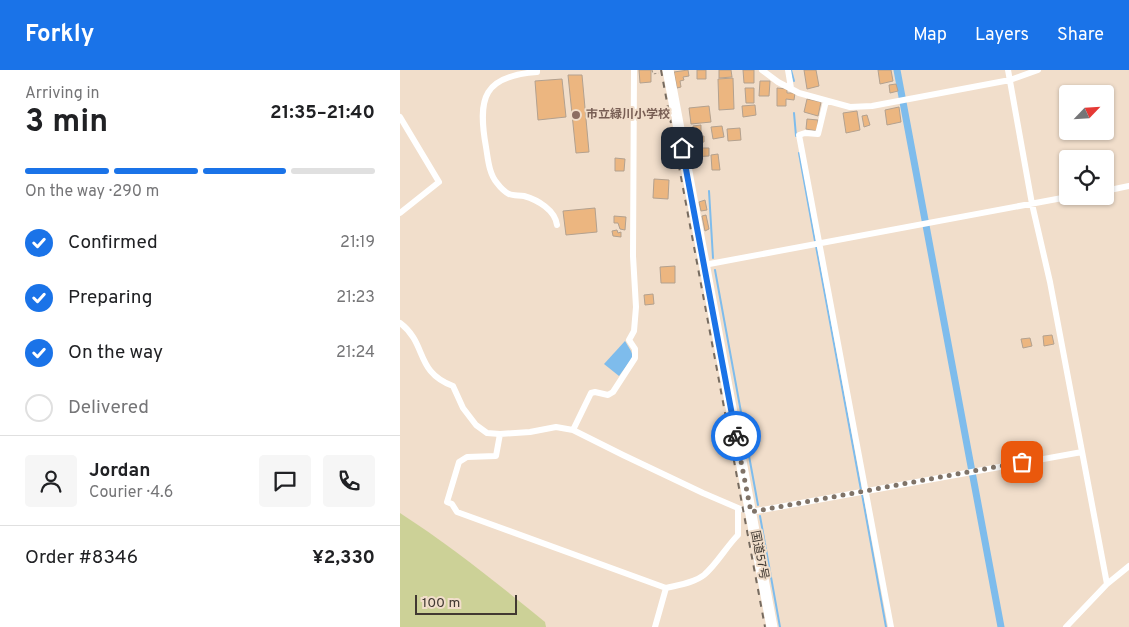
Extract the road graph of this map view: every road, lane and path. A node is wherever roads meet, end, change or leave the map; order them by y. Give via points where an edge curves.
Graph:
1 (537, 70) edge
2 (634, 70) edge
3 (652, 70) edge
4 (668, 70) edge
5 (762, 70) edge
6 (788, 70) edge
7 (1008, 70) edge
8 (1038, 70) edge
9 (653, 74) dead end
10 (1010, 80) junction
11 (790, 88) junction
12 (826, 100) junction
13 (400, 117) edge
14 (1129, 186) edge
15 (1114, 189) edge
16 (1059, 199) edge
17 (1032, 204) junction
18 (400, 213) edge
19 (557, 225) dead end
20 (819, 244) junction
21 (704, 265) junction
22 (400, 323) edge
23 (573, 430) junction
24 (500, 434) junction
25 (1082, 452) junction
26 (865, 491) junction
27 (738, 508) junction
28 (751, 512) junction
29 (1129, 566) edge
30 (1107, 584) junction
31 (666, 588) junction
32 (654, 627) edge
33 (772, 627) edge
34 (891, 627) edge
35 (1066, 627) edge

1 - 19 street via 507,77 487,92 483,104 485,142 496,183 508,194 539,203 556,218
2 - 23 street via 636,307 634,330 629,340 635,349 635,358 614,392 608,395 590,393
3 - 9 path
4 - 21 highway, 国道57号
5 - 11 street
6 - 11 street
7 - 10 street
8 - 10 street
10 - 12 street via 872,106 850,107
10 - 17 street
11 - 12 street
12 - 20 street via 818,134 798,135
13 - 18 street via 439,182
14 - 15 street
16 - 17 street
17 - 20 street
17 - 25 street
20 - 21 street
20 - 26 street
21 - 28 highway, 国道57号
22 - 24 street via 411,331 431,373 453,386 463,408 476,425 487,433
23 - 24 street via 556,427
23 - 27 street
24 - 31 street via 496,456 467,457 459,462 447,502 457,512
25 - 26 street
25 - 30 street
26 - 28 street
26 - 34 street
27 - 28 street
27 - 31 street via 738,535 704,576
28 - 33 highway, 国道57号
29 - 30 street
30 - 35 street
31 - 32 street

